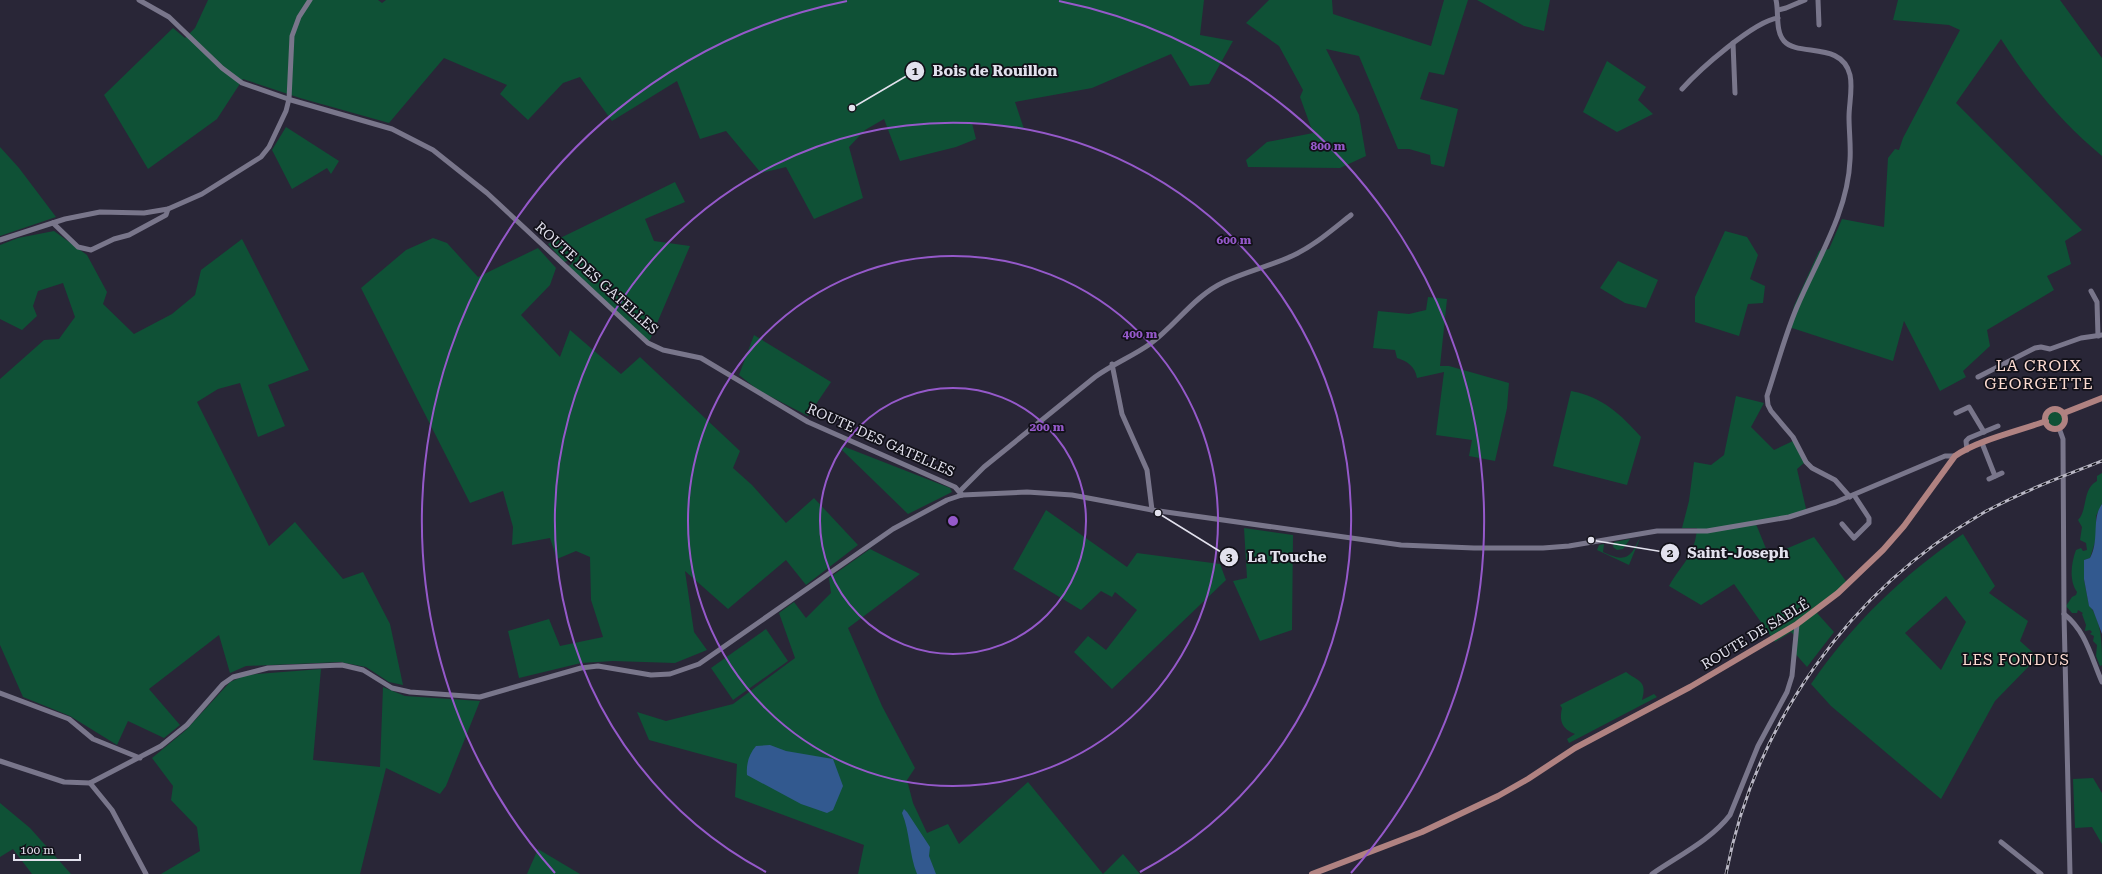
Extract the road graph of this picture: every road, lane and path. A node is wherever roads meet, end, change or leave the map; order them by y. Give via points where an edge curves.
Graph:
1 (139, 0) edge
2 (310, 0) edge
3 (1776, 0) edge
4 (1805, 0) edge
5 (1818, 0) edge
6 (1778, 10) junction
7 (1778, 18) junction
8 (1819, 25) dead end
9 (1733, 43) junction
10 (1682, 89) dead end
11 (1735, 93) dead end
12 (288, 99) junction
13 (168, 209) junction
14 (1351, 215) dead end
15 (53, 223) junction
16 (0, 240) edge
17 (2091, 292) dead end
18 (2100, 336) edge
19 (1112, 364) junction
20 (1978, 377) dead end
21 (2102, 398) edge
22 (1956, 413) dead end
23 (2064, 413) junction
24 (2046, 421) junction
25 (1998, 426) dead end
26 (2059, 428) junction
27 (1984, 432) junction
28 (1982, 444) junction
29 (1967, 450) junction
30 (1955, 456) junction
31 (2002, 473) dead end
32 (1995, 476) junction
33 (1988, 479) dead end
34 (961, 493) junction
35 (1852, 496) junction
36 (1152, 510) junction
37 (1842, 524) dead end
38 (2064, 614) junction
39 (1797, 624) junction
40 (2102, 682) edge
41 (0, 693) edge
42 (140, 758) junction
43 (0, 761) edge
44 (90, 783) junction
45 (2001, 842) dead end
46 (146, 874) edge
47 (1312, 874) edge
48 (1652, 874) edge
49 (2041, 874) edge
50 (2070, 874) edge

1 - 12 street, ROUTE DES GATELLES via 169,18 236,79
2 - 12 street via 299,17 292,36
3 - 6 street
4 - 6 street
5 - 8 street
6 - 7 street
7 - 9 street via 1764,23
7 - 35 street via 1780,34 1788,44 1831,54 1847,66 1851,82 1850,160 1846,188 1834,228 1796,309 1767,396 1768,405 1775,417 1794,437 1806,462 1835,480
9 - 10 street via 1703,66
9 - 11 street
12 - 13 street via 277,133 261,157 202,194
12 - 34 street, ROUTE DES GATELLES via 392,129 433,150 487,193 648,343 663,350 701,358 808,422 955,487
13 - 15 street via 144,213 100,212
13 - 15 street via 166,215 144,228 91,250 78,247
14 - 19 street via 1291,256 1224,282 1206,292 1148,345
15 - 16 street
17 - 18 street via 2096,302
18 - 20 street via 2081,338 2050,349 2035,348
19 - 34 street via 1004,450
19 - 36 street via 1122,414 1147,470
21 - 23 main road
22 - 27 street via 1969,407
23 - 24 main road via 2059,409 2053,409 2046,415
23 - 26 main road via 2065,422
24 - 26 main road via 2049,427
24 - 28 main road, ROUTE DE SABLÉ
25 - 27 street
26 - 38 street via 2062,436
27 - 29 street via 1967,439
28 - 29 main road, ROUTE DE SABLÉ
28 - 32 street
29 - 30 main road, ROUTE DE SABLÉ
30 - 35 street via 1946,456
30 - 39 main road, ROUTE DE SABLÉ via 1904,526 1878,555 1838,593
31 - 32 street
32 - 33 street
34 - 36 street via 1051,493
34 - 42 street via 894,529 699,664 684,671 651,675 598,666 581,668 480,697 410,692 392,688 363,670 342,665 268,668 247,672 222,684 187,725
35 - 36 street via 1807,513 1756,524 1707,531 1637,534 1569,546 1513,549 1401,546
35 - 37 street via 1869,518 1869,523 1854,538
38 - 40 street via 2072,620 2084,637
38 - 50 street
39 - 47 main road, ROUTE DE SABLÉ via 1696,683 1563,755 1513,788 1422,832
39 - 48 street via 1793,670 1787,692 1758,746 1730,814 1724,823 1709,835
41 - 42 street via 69,719 93,739
42 - 44 street
43 - 44 street via 64,782
44 - 46 street via 112,810
45 - 49 street

